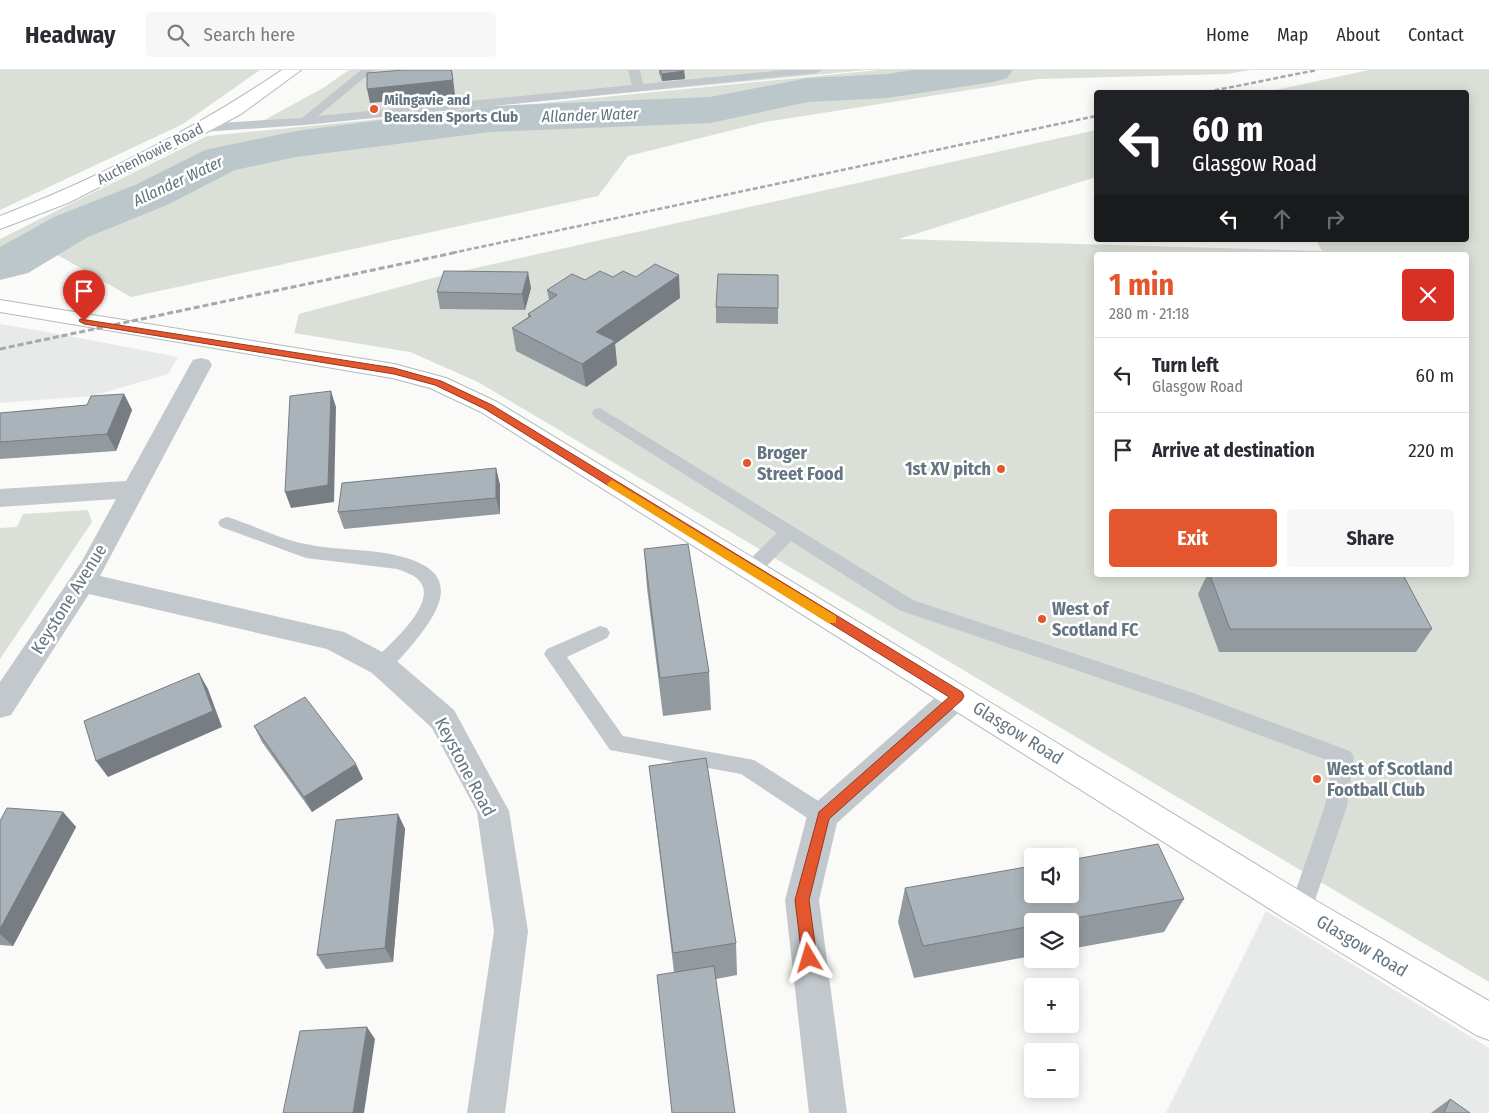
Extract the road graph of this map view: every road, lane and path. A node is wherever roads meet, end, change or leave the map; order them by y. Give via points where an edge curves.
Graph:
1 (293, 70) edge
2 (368, 70) edge
3 (634, 70) edge
4 (817, 70) edge
5 (638, 88) junction
6 (305, 121) junction
7 (201, 128) junction
8 (0, 223) edge
9 (0, 306) edge
10 (201, 365) dead end
11 (600, 413) dead end
12 (135, 489) junction
13 (0, 498) edge
14 (226, 523) dead end
15 (790, 531) junction
16 (751, 570) junction
17 (82, 582) junction
18 (600, 633) dead end
19 (382, 665) junction
20 (958, 696) junction
21 (0, 706) edge
22 (823, 816) junction
23 (1301, 910) junction
24 (1489, 1022) edge
25 (486, 1113) edge
26 (828, 1113) edge

1 - 7 main road, Auchenhowie Road via 235,110
2 - 6 lane
3 - 5 lane
4 - 5 lane
5 - 6 lane
6 - 7 lane
7 - 8 main road, Auchenhowie Road via 61,199
9 - 16 main road, Glasgow Road via 394,371 438,383 488,407
10 - 12 street, Keystone Avenue
11 - 15 lane
12 - 13 street
12 - 17 street, Keystone Avenue
14 - 19 lane via 306,551 389,560 420,569 429,577 434,590 425,618
15 - 16 lane
15 - 23 lane via 906,605 1186,699 1343,757 1336,806
16 - 20 main road, Glasgow Road
17 - 19 street, Keystone Road via 334,640
17 - 21 street, Keystone Avenue
18 - 22 lane via 554,654 617,744 746,766
19 - 25 street, Keystone Road via 443,719 493,811 512,931
20 - 22 street
20 - 23 main road, Glasgow Road
22 - 26 street via 802,900
23 - 24 main road, Glasgow Road

